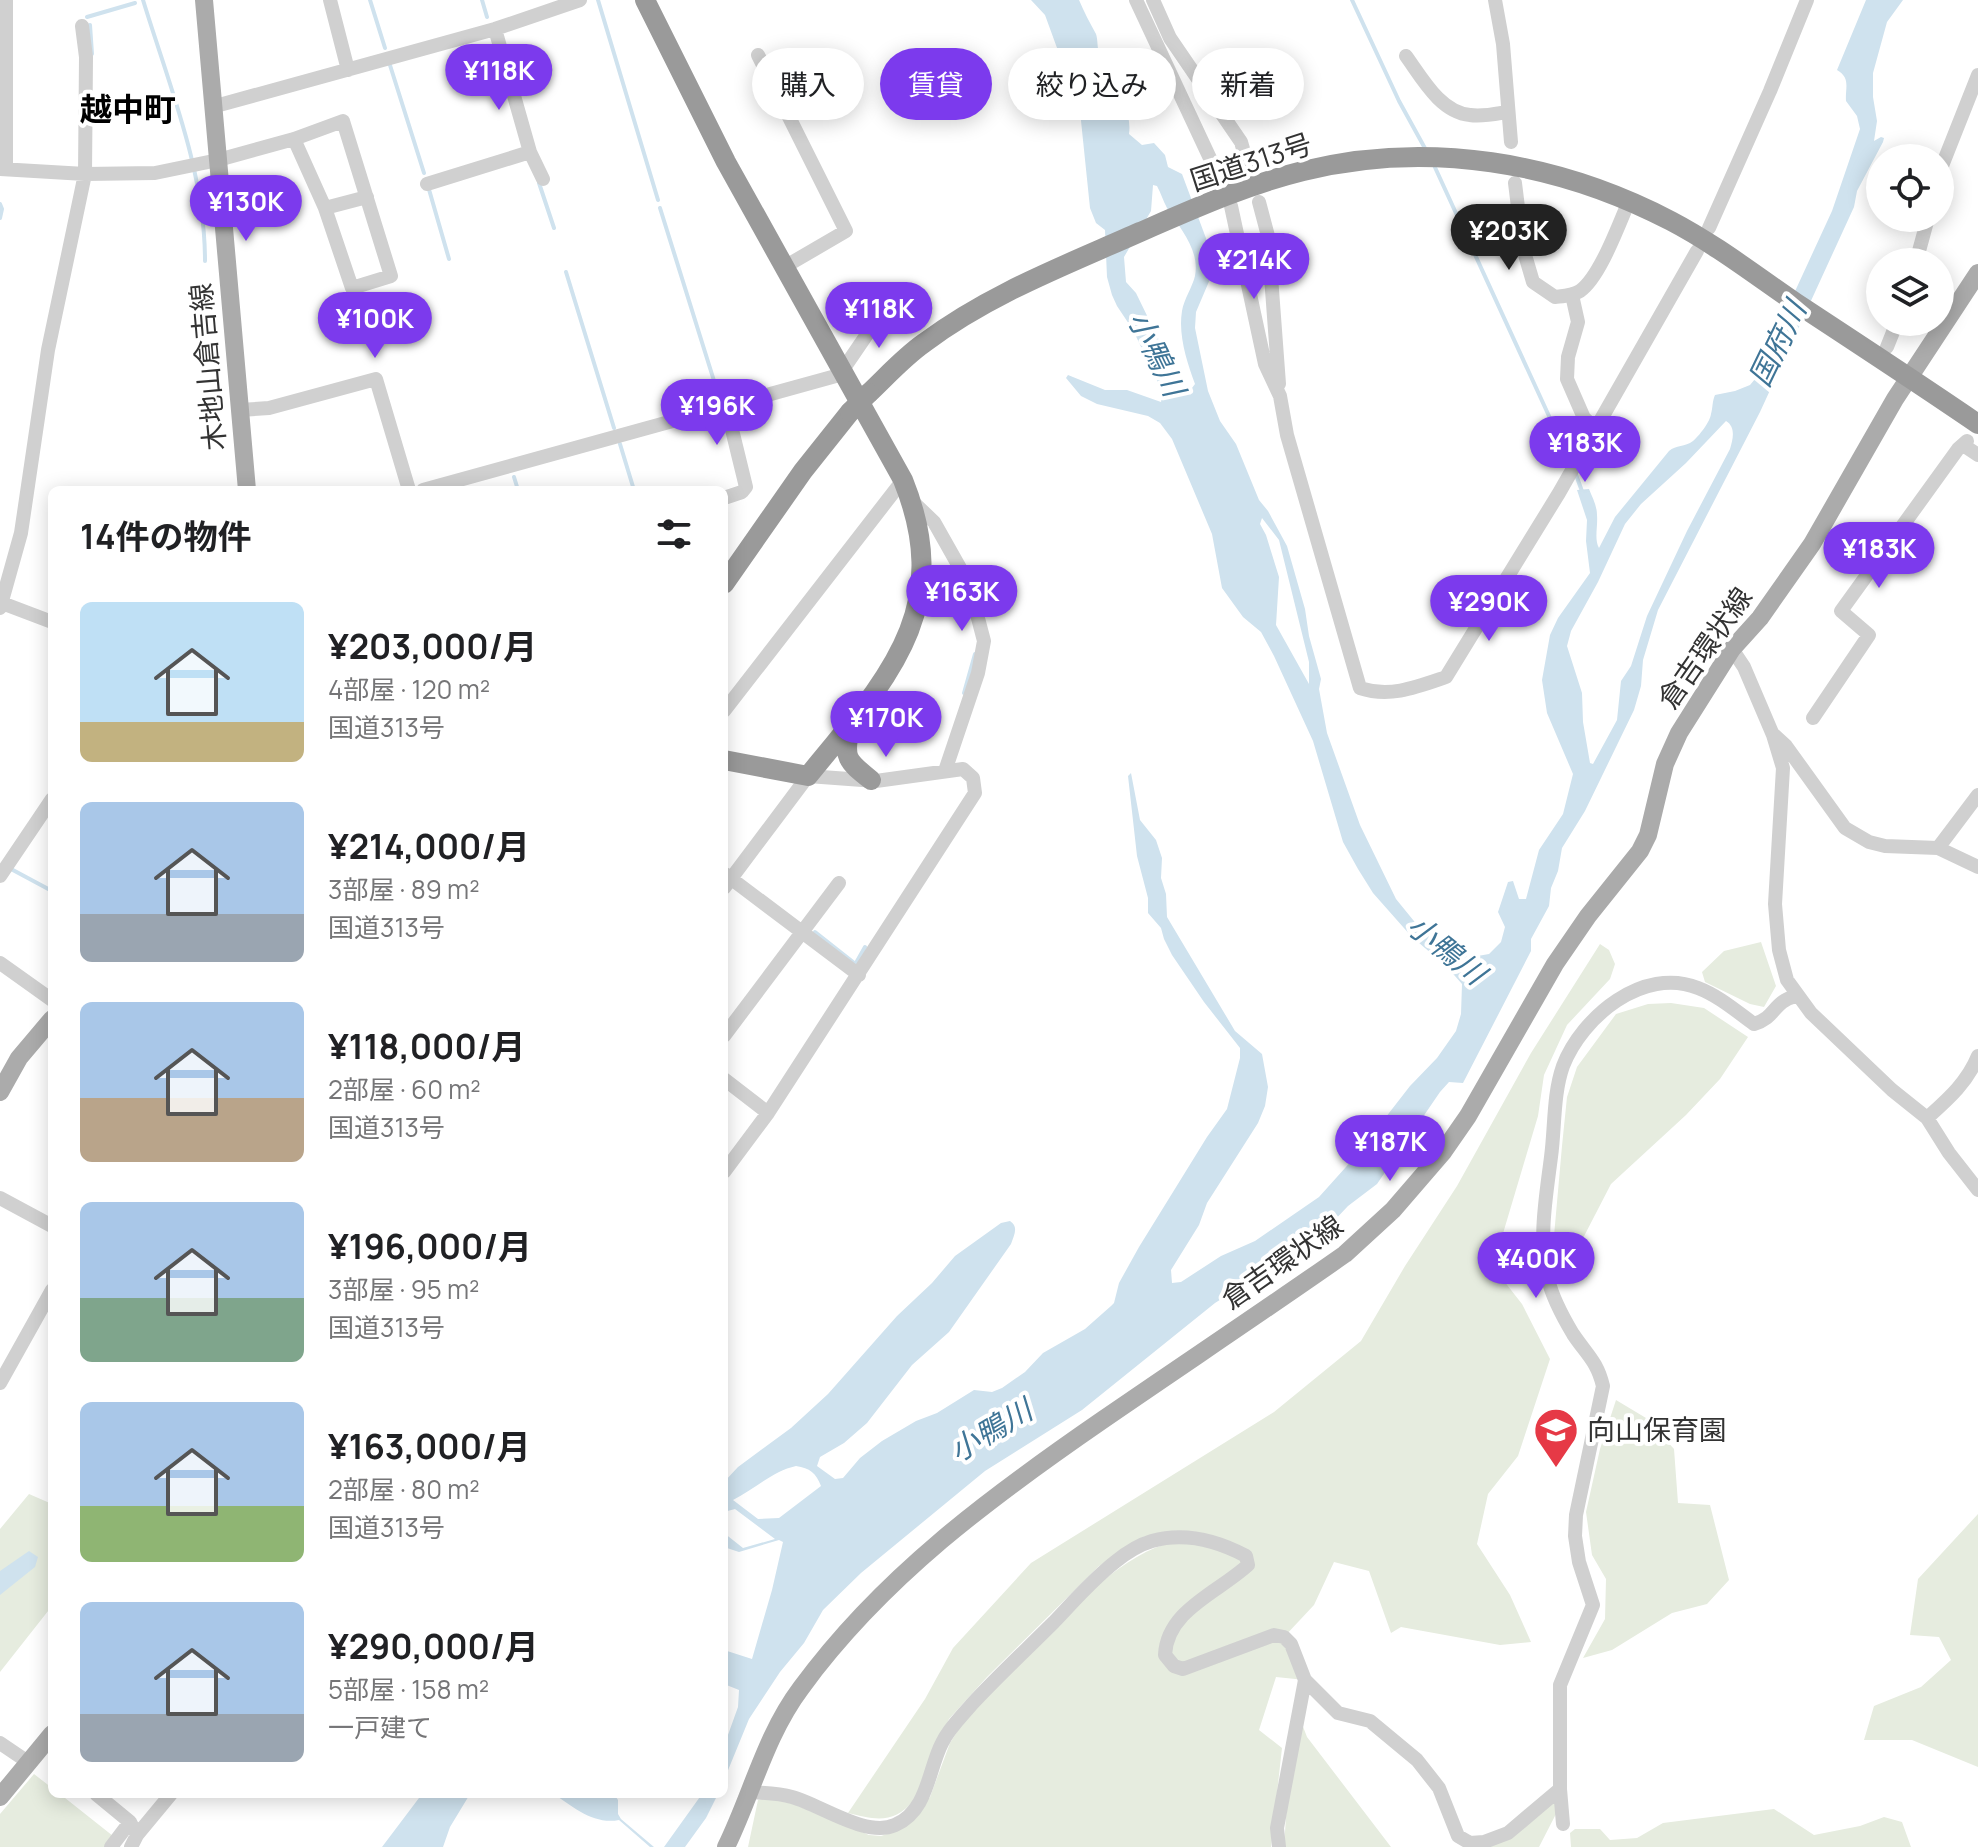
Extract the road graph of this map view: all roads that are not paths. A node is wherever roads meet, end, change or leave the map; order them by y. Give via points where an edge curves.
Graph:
1 (6, 0) edge
2 (204, 0) edge
3 (330, 0) edge
4 (580, 0) edge
5 (645, 0) edge
6 (1136, 0) edge
7 (1153, 0) edge
8 (1495, 0) edge
9 (1807, 0) edge
10 (82, 26) dead end
11 (495, 29) junction
12 (1406, 56) dead end
13 (348, 70) junction
14 (1978, 75) edge
15 (212, 107) junction
16 (1507, 112) junction
17 (790, 120) edge
18 (294, 139) junction
19 (1511, 142) dead end
20 (1951, 144) edge
21 (530, 152) junction
22 (218, 160) junction
23 (1248, 166) dead end
24 (3, 169) edge
25 (85, 174) junction
26 (543, 179) dead end
27 (1515, 183) dead end
28 (427, 184) dead end
29 (1222, 184) dead end
30 (367, 197) junction
31 (1629, 201) junction
32 (1259, 202) dead end
33 (1231, 206) dead end
34 (325, 208) junction
35 (1706, 242) junction
36 (786, 266) junction
37 (1978, 273) edge
38 (1572, 295) junction
39 (885, 308) dead end
40 (1890, 336) edge
41 (1882, 352) junction
42 (842, 372) junction
43 (1909, 377) junction
44 (1280, 396) junction
45 (726, 405) junction
46 (240, 410) junction
47 (1596, 429) junction
48 (1969, 436) edge
49 (1978, 455) edge
50 (903, 480) junction
51 (247, 486) edge
52 (408, 486) edge
53 (437, 486) edge
54 (728, 497) edge
55 (911, 501) junction
56 (728, 578) edge
57 (1, 606) edge
58 (48, 621) edge
59 (1732, 649) junction
60 (728, 706) edge
61 (1813, 718) dead end
62 (851, 724) junction
63 (1773, 735) junction
64 (728, 761) edge
65 (945, 771) junction
66 (808, 776) junction
67 (871, 780) junction
68 (1978, 795) edge
69 (48, 805) edge
70 (1938, 848) junction
71 (1978, 867) edge
72 (0, 876) edge
73 (728, 877) edge
74 (728, 881) edge
75 (839, 883) dead end
76 (803, 932) junction
77 (0, 963) edge
78 (859, 975) junction
79 (1796, 996) junction
80 (48, 997) edge
81 (48, 1024) edge
82 (728, 1031) edge
83 (1978, 1056) edge
84 (728, 1082) edge
85 (0, 1092) edge
86 (768, 1113) junction
87 (1927, 1118) junction
88 (728, 1167) edge
89 (1978, 1190) edge
90 (0, 1198) edge
91 (48, 1224) edge
92 (48, 1297) edge
93 (0, 1383) edge
94 (1305, 1680) junction
95 (0, 1743) edge
96 (43, 1751) edge
97 (1560, 1789) junction
98 (749, 1792) junction
99 (0, 1797) edge
100 (100, 1798) edge
101 (167, 1798) edge
102 (1563, 1824) dead end
103 (132, 1835) edge
104 (111, 1847) edge
105 (726, 1847) edge
106 (1279, 1847) edge

1 - 24 street
2 - 15 main road, 木地山倉吉線
3 - 13 street
4 - 11 street
5 - 36 highway via 726,162
6 - 29 street
7 - 23 street via 1170,38 1241,142
8 - 16 street
9 - 35 street
10 - 25 street
11 - 13 street
11 - 21 street
12 - 16 street via 1452,110 1472,116
13 - 15 street
14 - 20 street
15 - 22 main road, 木地山倉吉線
16 - 19 street
17 - 36 street via 846,231
18 - 22 street
18 - 30 street via 343,121
18 - 34 street
21 - 26 street
21 - 28 street
22 - 25 street via 155,173
22 - 46 main road, 木地山倉吉線
24 - 25 street
25 - 57 street via 48,350 21,533
27 - 38 street via 1533,282 1555,297
30 - 34 street
30 - 34 street via 391,276 352,288
31 - 35 highway, 国道313号
31 - 38 street via 1596,271
31 - 56 highway, 国道313号, bridge via 1520,165 1416,157 1314,169 1209,202 1029,282 954,321 921,345 850,412
32 - 44 street via 1268,236
33 - 44 street via 1265,364
35 - 41 highway, 国道313号
35 - 47 street
36 - 42 highway
37 - 43 main road, 倉吉環状線
38 - 47 street via 1578,322 1567,379 1584,418
39 - 42 street
40 - 41 street
41 - 43 highway, 国道313号
42 - 45 street
42 - 50 highway
43 - 48 highway, 国道313号
43 - 59 main road, 倉吉環状線 via 1812,544
44 - 47 street via 1360,688 1377,694 1446,677
45 - 53 street
45 - 54 street via 746,487
46 - 51 main road, 木地山倉吉線
46 - 52 street via 269,408 376,379
48 - 49 street
48 - 61 street via 1841,611 1869,635
50 - 55 highway
50 - 60 street
55 - 62 highway via 923,549 916,617 898,659
55 - 65 street via 934,522 958,562 984,641
57 - 58 street
59 - 63 street
59 - 98 main road, 倉吉環状線 via 1679,733 1640,851 1555,964 1468,1116 1418,1183 1345,1254 1014,1481 928,1550 800,1688
62 - 66 highway
62 - 67 highway via 845,750 849,761
63 - 70 street via 1845,828 1885,846
63 - 79 street via 1783,768 1776,928 1787,980
64 - 66 highway
65 - 67 street
65 - 78 street via 963,769 973,778 975,793
66 - 67 street
66 - 73 street
68 - 70 street
69 - 72 street
70 - 71 street
74 - 76 street
75 - 76 street
76 - 78 street
76 - 82 street
77 - 80 street
78 - 86 street
79 - 87 street
79 - 97 street via 1782,999 1770,1016 1754,1024 1696,987 1669,983 1638,989 1593,1020 1564,1066 1543,1249 1548,1281 1573,1333 1598,1366 1603,1386 1575,1536 1593,1605 1560,1685
81 - 85 main road via 19,1058
83 - 87 street via 1956,1091
84 - 86 street
86 - 88 street
87 - 89 street
90 - 91 street
92 - 93 street
94 - 97 street via 1338,1713 1370,1721 1417,1760 1439,1788 1458,1836 1470,1843 1508,1833
94 - 98 street via 1291,1644 1274,1635 1183,1669 1174,1666 1165,1655 1175,1624 1248,1565 1246,1556 1198,1538 1149,1541 1089,1585 997,1677 942,1743 922,1798 895,1825 863,1826 789,1796
94 - 106 street via 1277,1828
95 - 96 street
96 - 99 main road
97 - 102 street
98 - 105 main road, 倉吉環状線
100 - 103 street
101 - 103 street
103 - 104 street

